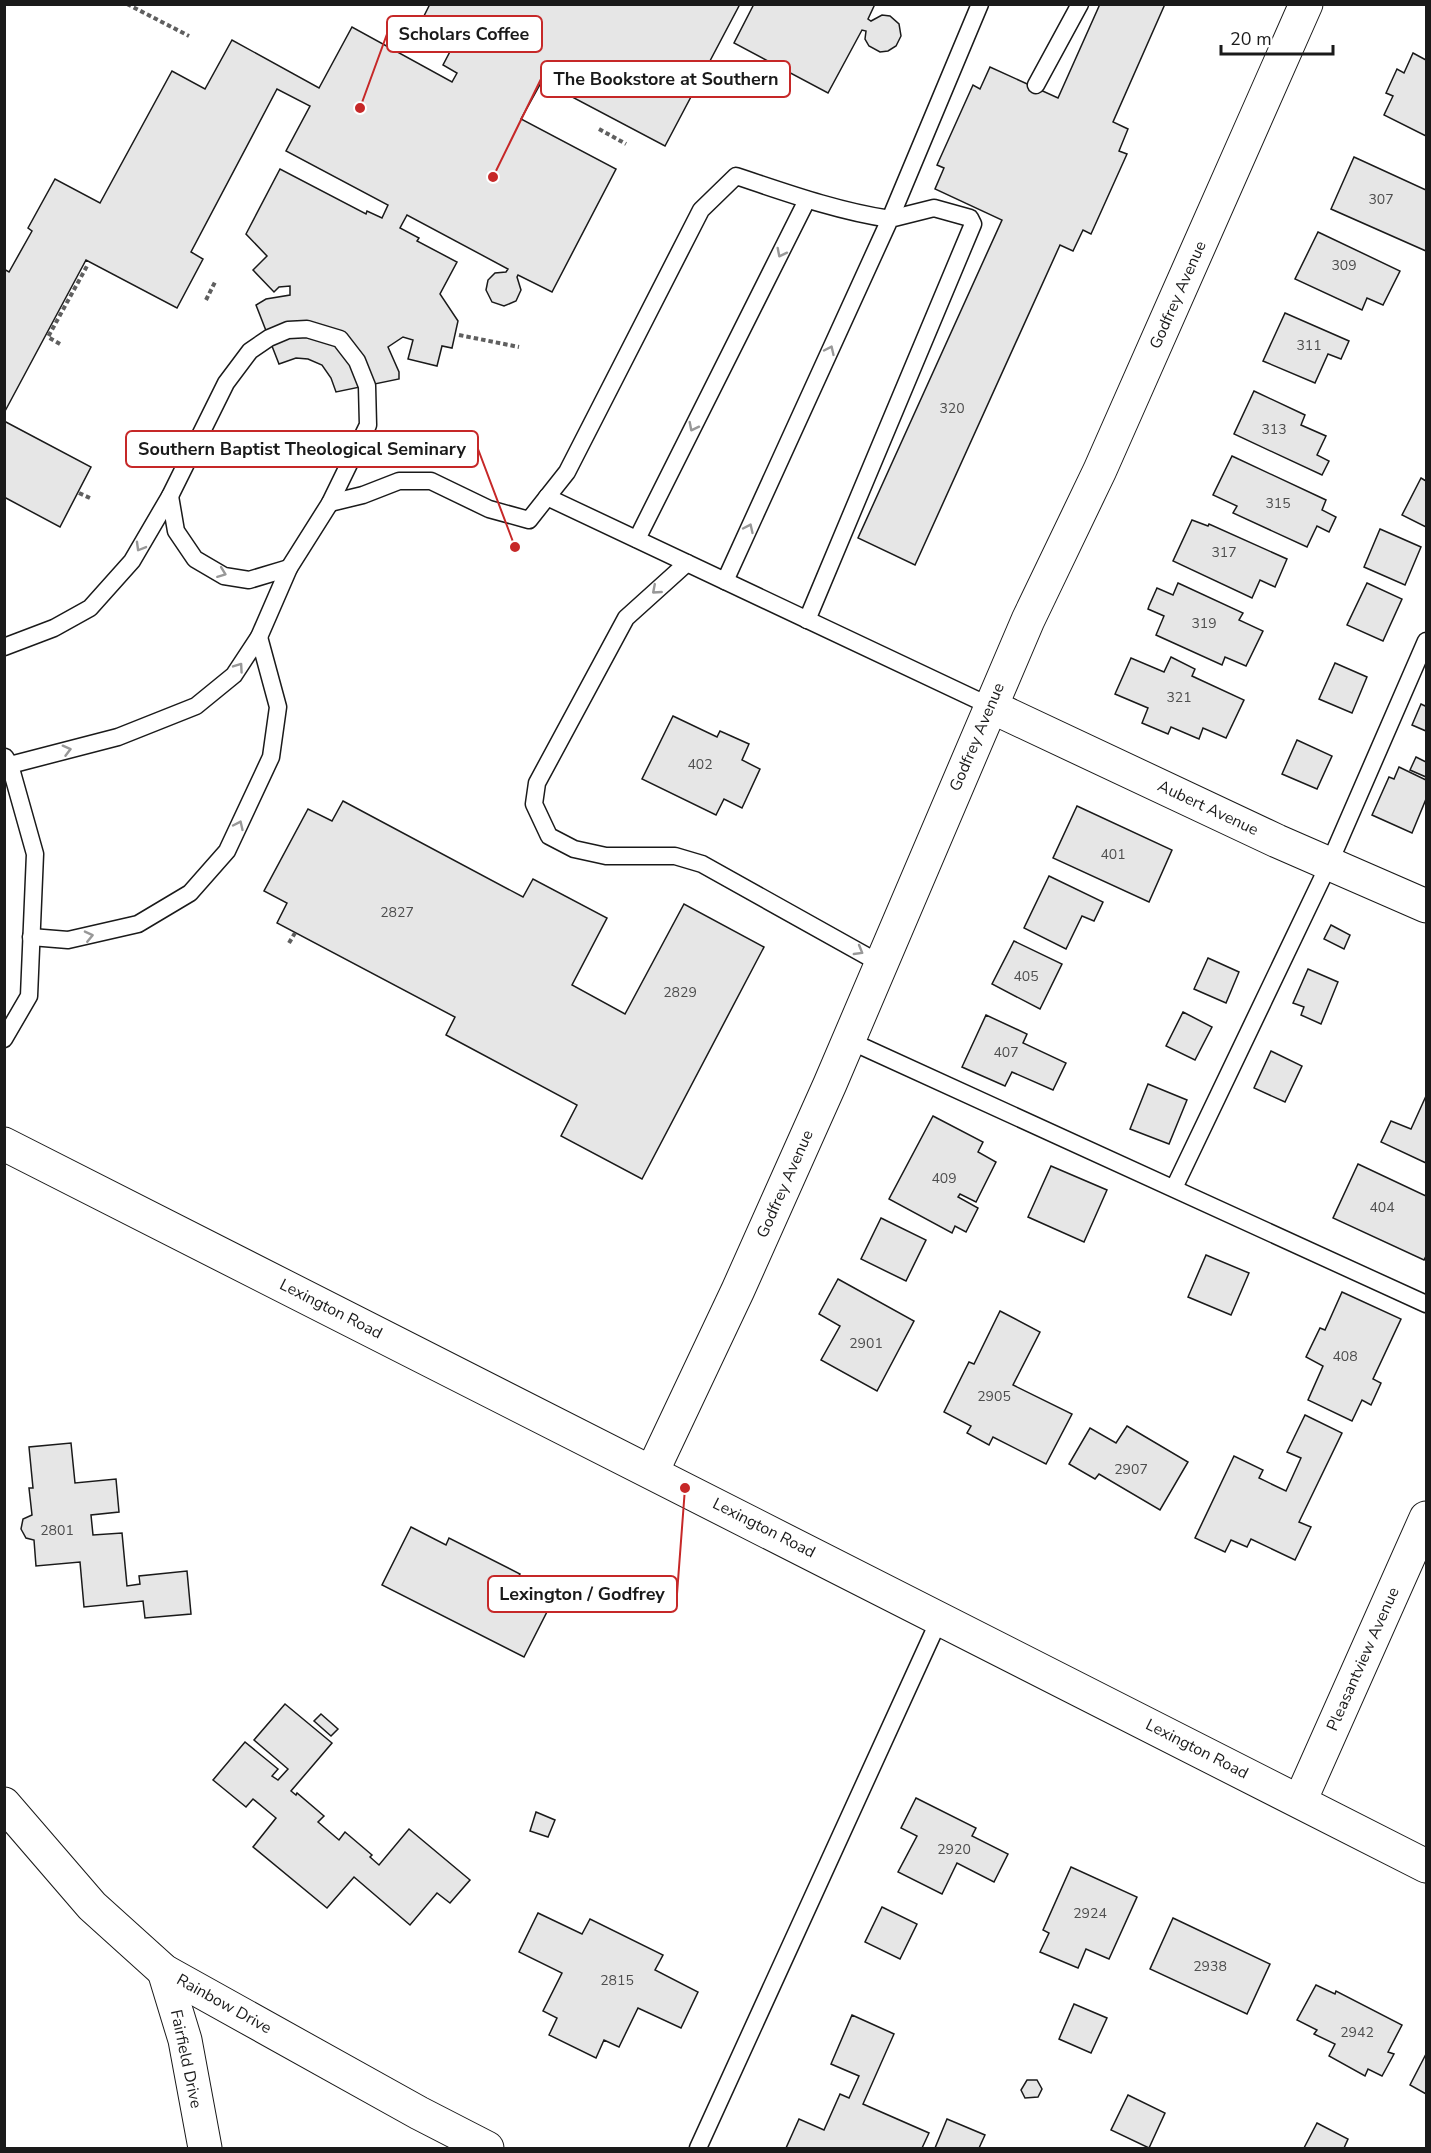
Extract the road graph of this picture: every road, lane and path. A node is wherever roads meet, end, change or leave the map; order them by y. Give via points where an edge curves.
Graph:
1 (127, 4) edge
2 (980, 4) edge
3 (1080, 4) edge
4 (1306, 4) edge
5 (189, 36) dead end
6 (1036, 85) dead end
7 (599, 129) dead end
8 (626, 144) dead end
9 (807, 200) junction
10 (890, 219) junction
11 (87, 266) dead end
12 (215, 282) dead end
13 (206, 300) dead end
14 (459, 334) dead end
15 (60, 344) dead end
16 (519, 347) dead end
17 (79, 493) dead end
18 (170, 496) junction
19 (547, 497) junction
20 (90, 498) dead end
21 (330, 502) junction
22 (637, 539) junction
23 (687, 563) junction
24 (289, 568) junction
25 (725, 581) junction
26 (807, 620) junction
27 (260, 637) junction
28 (1426, 641) edge
29 (4, 647) edge
30 (990, 706) junction
31 (7, 761) edge
32 (1329, 864) junction
33 (1426, 906) edge
34 (295, 933) dead end
35 (31, 937) junction
36 (289, 942) dead end
37 (881, 964) junction
38 (4, 1039) edge
39 (848, 1040) junction
40 (4, 1144) edge
41 (1174, 1188) junction
42 (1426, 1304) edge
43 (652, 1472) junction
44 (1426, 1518) edge
45 (940, 1618) junction
46 (1300, 1801) junction
47 (4, 1804) edge
48 (1426, 1866) edge
49 (164, 1971) junction
50 (205, 2148) edge
51 (487, 2148) edge
52 (698, 2148) edge

1 - 5 path
2 - 10 lane
3 - 6 lane
4 - 30 street, Godfrey Avenue via 1105,459
7 - 8 path
9 - 10 lane
9 - 19 lane via 736,176 701,210 567,472
9 -> 22 lane
25 -> 10 lane
10 - 26 lane via 934,207 970,218 973,224
11 - 15 path via 48,337
12 - 13 path
14 - 16 path
17 - 20 path
18 - 21 lane via 226,383 250,351 288,330 307,329 340,339 357,361 368,386 368,425
18 -> 24 lane via 176,531 195,560 224,576 249,580
18 -> 29 lane via 132,561 90,608 54,628
19 - 21 lane via 529,520 489,509 431,481 399,481
19 - 22 lane
21 - 24 lane
22 - 23 lane
23 - 25 lane
23 -> 37 lane via 626,618 537,783 534,804 549,836 574,849 606,856 675,856 702,864
24 - 27 lane
25 - 26 lane
26 - 30 lane
31 -> 27 lane via 118,737 196,706 234,675
35 -> 27 lane via 68,940 138,924 190,893 227,851 271,757 278,707
28 - 32 lane
30 - 32 street, Aubert Avenue
30 - 37 street, Godfrey Avenue
31 - 35 lane via 35,854
32 - 33 street, Aubert Avenue
32 - 41 lane
34 - 36 path
35 - 38 lane via 29,996
37 - 39 street, Godfrey Avenue
39 - 41 lane
39 - 43 street, Godfrey Avenue via 738,1290
40 - 43 street, Lexington Road
41 - 42 lane
43 - 45 street, Lexington Road
44 - 46 street, Pleasantview Avenue
45 - 46 street, Lexington Road
45 - 52 lane
46 - 48 street, Lexington Road
47 - 49 street, Rainbow Drive via 92,1906
49 - 50 street, Fairfield Drive via 185,2040
49 - 51 street, Rainbow Drive

